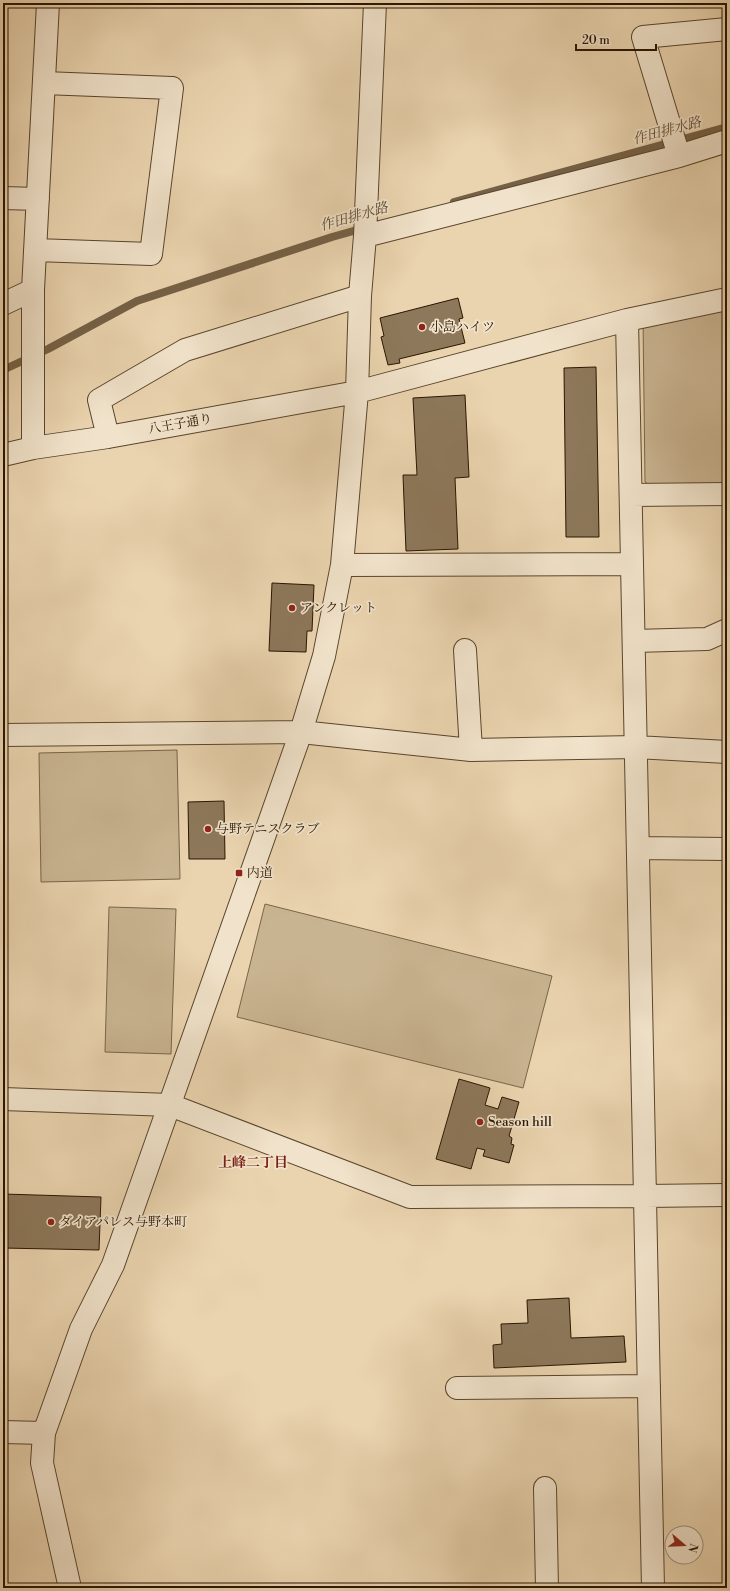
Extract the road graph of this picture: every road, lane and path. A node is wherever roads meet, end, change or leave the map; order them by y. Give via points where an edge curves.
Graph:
1 (48, 3) edge
2 (375, 3) edge
3 (727, 29) edge
4 (44, 83) junction
5 (727, 141) edge
6 (679, 156) junction
7 (3, 198) edge
8 (38, 199) junction
9 (366, 236) junction
10 (35, 250) junction
11 (361, 289) junction
12 (33, 290) junction
13 (727, 299) edge
14 (3, 304) edge
15 (627, 320) junction
16 (357, 392) junction
17 (108, 437) junction
18 (33, 448) junction
19 (3, 455) edge
20 (727, 494) edge
21 (631, 495) junction
22 (632, 564) junction
23 (342, 565) junction
24 (727, 630) edge
25 (634, 641) junction
26 (465, 650) dead end
27 (301, 732) junction
28 (3, 735) edge
29 (636, 747) junction
30 (470, 750) junction
31 (727, 752) edge
32 (638, 848) junction
33 (727, 849) edge
34 (3, 1099) edge
35 (170, 1105) junction
36 (727, 1195) edge
37 (645, 1196) junction
38 (649, 1386) junction
39 (457, 1388) dead end
40 (3, 1432) edge
41 (44, 1433) junction
42 (545, 1488) dead end
43 (70, 1588) edge
44 (547, 1588) edge
45 (653, 1588) edge

1 - 4 street
2 - 9 street
3 - 6 street via 643,37
4 - 8 street
4 - 10 street via 172,88 151,254
5 - 6 street
6 - 9 street
7 - 8 street
8 - 10 street
9 - 11 street
10 - 12 street
11 - 16 street
11 - 17 street via 185,350 99,400
12 - 14 street
12 - 18 street
13 - 15 street, 八王子通り
15 - 16 street, 八王子通り
15 - 21 street
16 - 17 street, 八王子通り
16 - 23 street
17 - 18 street, 八王子通り
18 - 19 street, 八王子通り
20 - 21 street
21 - 22 street
22 - 23 street
22 - 25 street
23 - 27 street via 324,656
24 - 25 street via 707,639
25 - 29 street
26 - 30 street
27 - 28 street
27 - 30 street
27 - 35 street
29 - 30 street
29 - 31 street
29 - 32 street
32 - 33 street
32 - 37 street
34 - 35 street
35 - 37 street via 410,1197
35 - 41 street via 113,1265 81,1329
36 - 37 street
37 - 38 street
38 - 39 street
38 - 45 street
40 - 41 street
41 - 43 street via 42,1463
42 - 44 street

